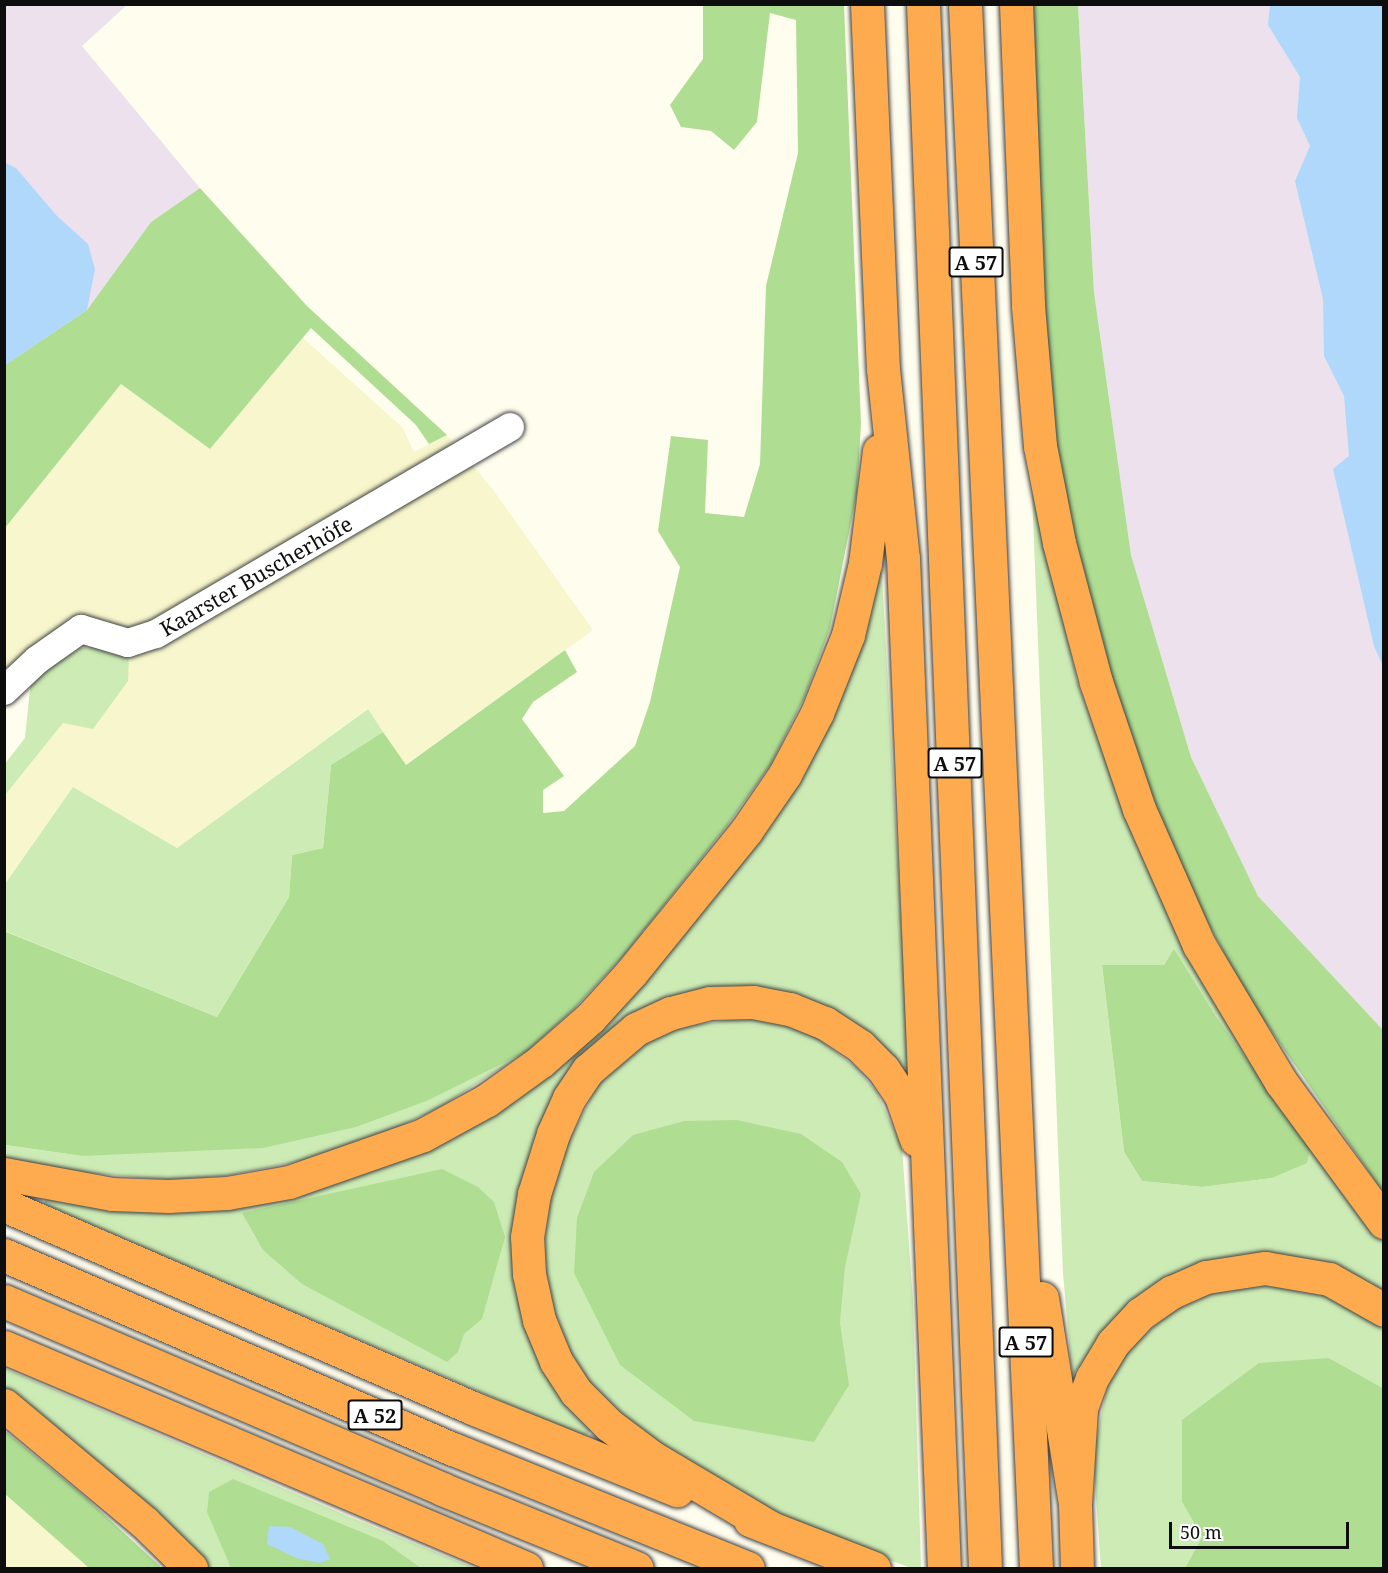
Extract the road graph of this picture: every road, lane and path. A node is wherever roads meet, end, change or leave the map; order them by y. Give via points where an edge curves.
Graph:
1 (867, 4) edge
2 (923, 4) edge
3 (965, 4) edge
4 (1016, 4) edge
5 (883, 369) junction
6 (510, 428) dead end
7 (4, 691) edge
8 (1017, 1145) junction
9 (4, 1174) edge
10 (4, 1205) edge
11 (1383, 1222) edge
12 (930, 1234) junction
13 (4, 1255) edge
14 (4, 1301) edge
15 (1383, 1310) edge
16 (4, 1347) edge
17 (4, 1405) edge
18 (1075, 1504) junction
19 (771, 1528) junction
20 (1035, 1553) edge
21 (1077, 1562) edge
22 (191, 1569) edge
23 (526, 1569) edge
24 (637, 1569) edge
25 (748, 1569) edge
26 (874, 1569) edge
27 (944, 1569) edge
28 (985, 1569) edge

1 - 5 highway
2 - 28 highway, A 57
3 - 8 highway, A 57
4 - 11 highway via 1028,306 1040,446 1059,543 1096,682 1139,809 1199,945 1281,1082
5 - 9 highway via 881,432 866,562 848,635 817,713 785,774 746,831 590,1018 541,1061 487,1100 423,1135 289,1182 228,1193 168,1196 112,1194
5 - 12 highway via 903,558
6 - 7 street, Kaarster Buscherhöfe via 149,638 114,641 81,628 37,660
8 - 18 highway
8 - 20 highway, A 57
10 - 19 highway via 475,1409
12 - 19 highway via 914,1129 901,1096 883,1069 860,1046 825,1023 790,1009 753,1002 710,1003 671,1012 636,1029 610,1048 569,1098 534,1194 527,1237 529,1274 539,1320 556,1361 576,1392 609,1425 653,1458
12 - 27 highway
13 - 25 highway, A 52 via 453,1449
14 - 24 highway, A 52
15 - 18 highway via 1329,1280 1265,1268 1206,1278 1172,1292 1140,1314 1113,1343 1092,1378 1082,1408
16 - 23 highway
17 - 22 highway via 136,1515
18 - 21 highway
19 - 26 highway

